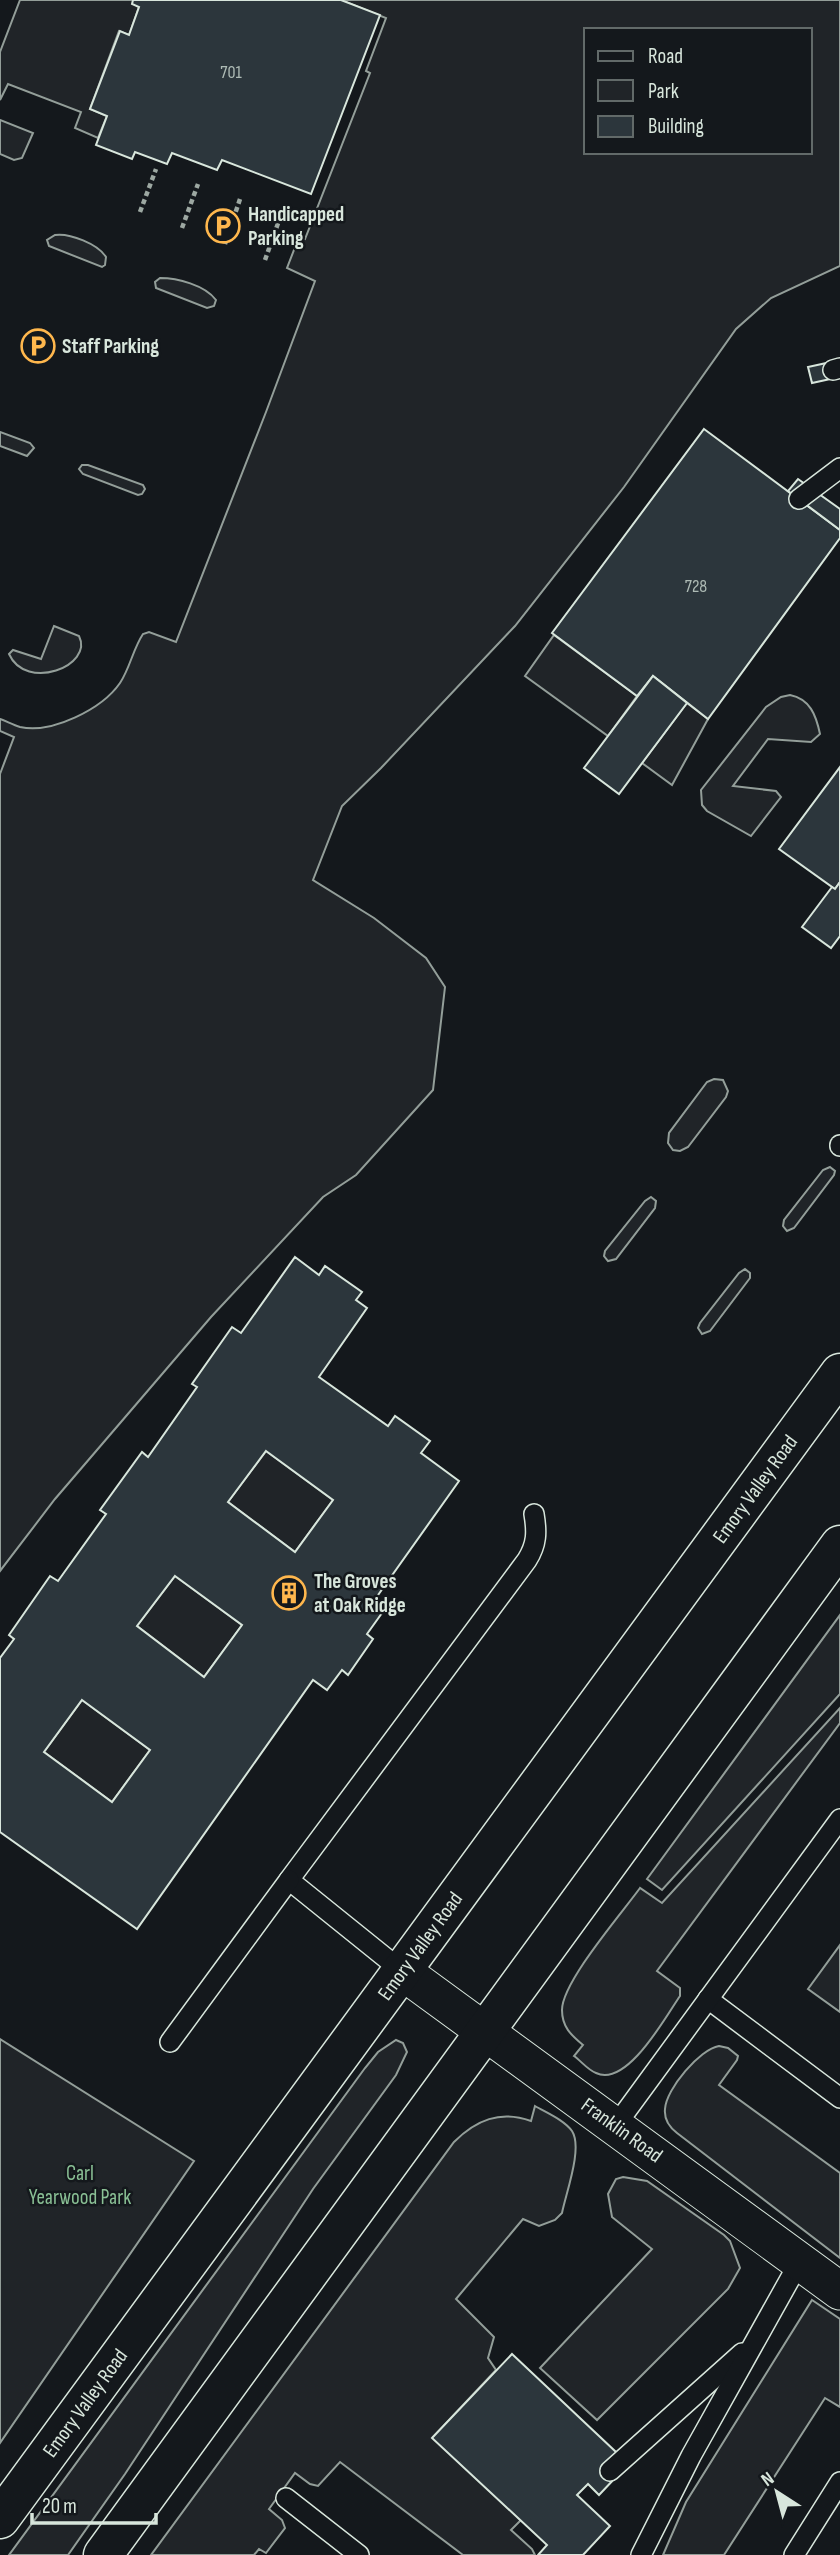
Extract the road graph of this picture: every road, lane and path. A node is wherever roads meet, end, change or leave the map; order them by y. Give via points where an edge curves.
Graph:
1 (156, 169) dead end
2 (198, 184) dead end
3 (240, 199) dead end
4 (140, 212) dead end
5 (282, 212) dead end
6 (182, 228) dead end
7 (225, 244) dead end
8 (265, 260) dead end
9 (840, 468) edge
10 (799, 499) dead end
11 (840, 1373) edge
12 (534, 1514) dead end
13 (840, 1545) edge
14 (840, 1819) edge
15 (289, 1880) junction
16 (402, 1971) junction
17 (708, 1999) junction
18 (484, 2031) junction
19 (170, 2042) dead end
20 (840, 2098) edge
21 (616, 2125) junction
22 (800, 2261) junction
23 (840, 2291) edge
24 (752, 2345) junction
25 (610, 2472) dead end
26 (840, 2482) edge
27 (286, 2498) dead end
28 (0, 2519) edge
29 (103, 2555) edge
30 (359, 2555) edge
31 (641, 2555) edge
32 (794, 2555) edge

1 - 4 path
2 - 6 path
3 - 7 path
5 - 8 path
9 - 10 lane
11 - 16 main road, Emory Valley Road
12 - 15 lane via 537,1537 527,1560
13 - 18 main road
14 - 17 lane
15 - 16 lane
15 - 19 lane
16 - 18 street, Franklin Road
16 - 28 main road, Emory Valley Road
17 - 20 lane
17 - 21 lane
18 - 21 street, Franklin Road
18 - 29 main road
21 - 22 street, Franklin Road
22 - 23 street, Franklin Road
22 - 24 lane
24 - 25 lane
24 - 31 lane
26 - 32 lane
27 - 30 lane

